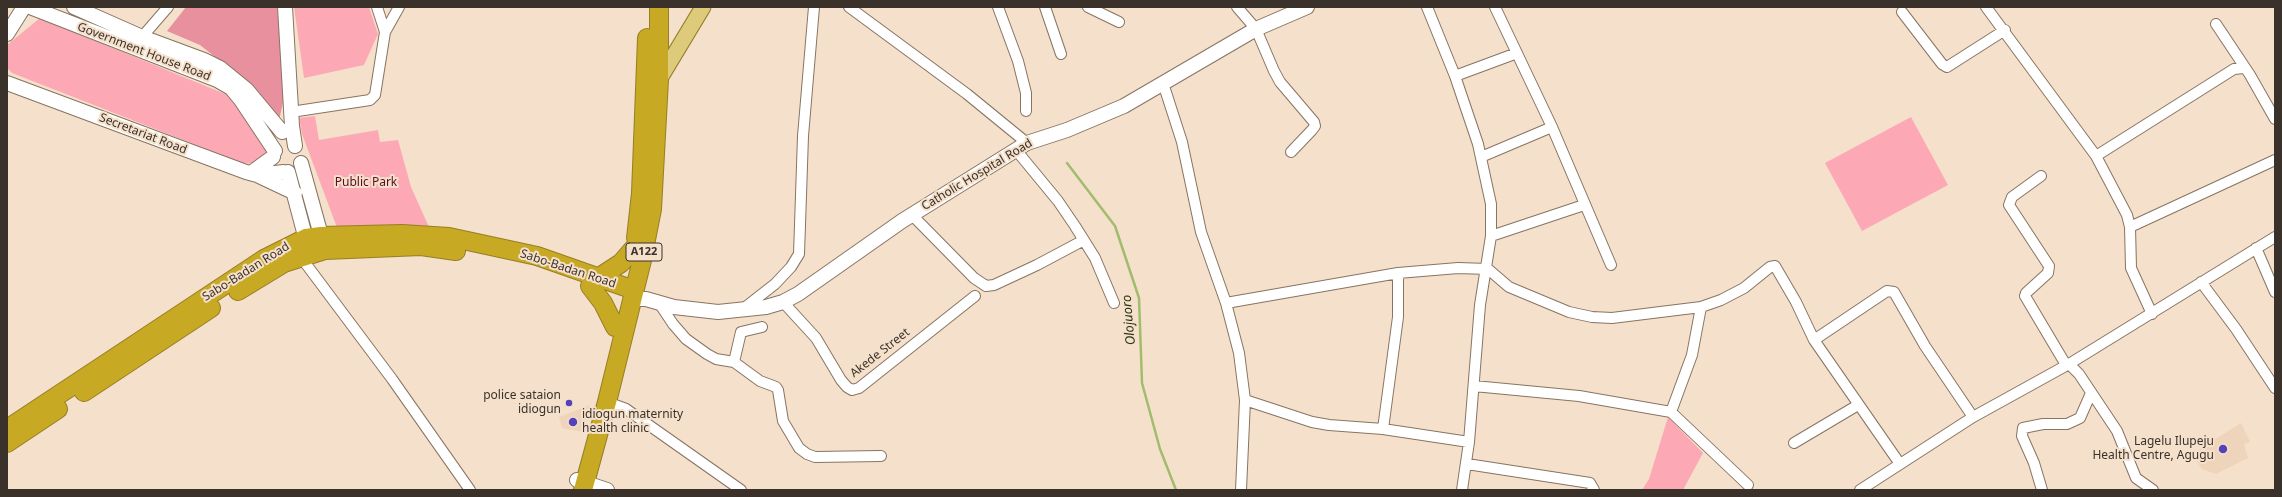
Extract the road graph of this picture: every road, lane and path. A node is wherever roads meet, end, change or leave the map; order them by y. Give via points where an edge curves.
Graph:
1 (12, 7) edge
2 (24, 7) edge
3 (30, 7) edge
4 (74, 7) edge
5 (168, 7) edge
6 (279, 7) edge
7 (285, 7) edge
8 (377, 7) edge
9 (648, 7) edge
10 (659, 7) edge
11 (704, 7) edge
12 (814, 7) edge
13 (851, 7) edge
14 (998, 7) edge
15 (1045, 7) edge
16 (1088, 7) edge
17 (1237, 7) edge
18 (1307, 7) edge
19 (1427, 7) edge
20 (1495, 7) edge
21 (1986, 7) edge
22 (396, 8) edge
23 (1902, 12) dead end
24 (7, 19) edge
25 (1119, 22) dead end
26 (2216, 24) dead end
27 (1256, 29) junction
28 (2005, 30) junction
29 (385, 32) junction
30 (7, 34) edge
31 (142, 37) junction
32 (1517, 52) junction
33 (1061, 54) dead end
34 (2244, 68) junction
35 (7, 74) edge
36 (1455, 76) junction
37 (659, 80) junction
38 (7, 83) edge
39 (1163, 83) junction
40 (35, 93) junction
41 (1026, 111) dead end
42 (291, 112) junction
43 (2275, 119) edge
44 (1552, 127) junction
45 (278, 146) junction
46 (295, 146) junction
47 (1022, 146) junction
48 (1291, 152) dead end
49 (2096, 156) junction
50 (1481, 157) junction
51 (2275, 160) edge
52 (301, 163) junction
53 (286, 172) junction
54 (254, 174) junction
55 (2041, 176) dead end
56 (295, 193) junction
57 (1584, 205) junction
58 (912, 215) junction
59 (2130, 227) junction
60 (1491, 236) junction
61 (2275, 237) edge
62 (1084, 240) junction
63 (312, 247) junction
64 (634, 248) junction
65 (2256, 248) junction
66 (1611, 266) dead end
67 (1488, 270) junction
68 (1398, 273) junction
69 (588, 280) junction
70 (2201, 282) junction
71 (2275, 292) edge
72 (631, 294) junction
73 (974, 296) dead end
74 (783, 302) junction
75 (1114, 302) dead end
76 (659, 303) junction
77 (1226, 303) junction
78 (1701, 307) junction
79 (741, 311) junction
80 (2152, 314) junction
81 (180, 321) junction
82 (615, 327) junction
83 (762, 327) dead end
84 (1814, 340) junction
85 (734, 362) junction
86 (2068, 364) junction
87 (1474, 386) junction
88 (2275, 388) edge
89 (2091, 393) junction
90 (1245, 400) junction
91 (607, 402) junction
92 (1858, 405) junction
93 (1671, 412) junction
94 (1973, 417) junction
95 (7, 428) edge
96 (1383, 429) junction
97 (1469, 442) junction
98 (1794, 443) dead end
99 (7, 444) edge
100 (881, 456) dead end
101 (1467, 464) junction
102 (1900, 464) junction
103 (1748, 485) dead end
104 (580, 486) edge
105 (470, 490) edge
106 (607, 490) edge
107 (741, 490) edge
108 (1241, 490) edge
109 (1462, 490) edge
110 (1594, 490) edge
111 (1860, 490) edge
112 (2042, 490) edge
113 (2153, 490) edge

1 - 24 street
2 - 30 street
3 - 45 street, Government House Road via 218,80 241,100
4 - 31 street, Government House Road
5 - 31 street
6 - 45 street via 286,96
7 - 42 street
8 - 29 street
9 - 64 highway, A122 via 641,193
10 - 37 highway, A122
11 - 37 main road
12 - 79 street via 804,136 799,254 792,267 775,284
13 - 47 street via 967,94
14 - 41 street via 1018,61 1026,93
15 - 33 street
16 - 25 street
17 - 27 street
18 - 27 street, Catholic Hospital Road
19 - 36 street
20 - 32 street
21 - 28 street
22 - 29 street
23 - 28 street via 1947,67
26 - 34 street
27 - 39 street, Catholic Hospital Road
27 - 48 street via 1274,72 1314,122 1312,130
28 - 49 street via 2035,76
29 - 42 street via 375,95 370,100
31 - 45 street, Government House Road via 220,68 247,90
32 - 36 street
32 - 44 street
34 - 43 street
34 - 49 street via 2234,69
35 - 40 street, Secretariat Road
36 - 50 street
37 - 72 highway, A122 via 652,209
38 - 40 street, Secretariat Road
39 - 47 street, Catholic Hospital Road via 1101,117
39 - 77 street via 1182,142 1201,232
40 - 54 street, Secretariat Road
42 - 46 street
44 - 50 street
44 - 57 street
45 - 46 street
45 - 53 street via 277,168
45 - 54 street
46 - 52 street via 300,152
47 - 58 street, Catholic Hospital Road
47 - 62 street
49 - 59 street via 2127,215
50 - 60 street via 1489,189
51 - 59 street
52 - 53 street via 296,170
52 - 63 street
53 - 54 street, Secretariat Road
53 - 56 street
54 - 56 street
55 - 86 street via 2012,197 2009,205 2049,266 2048,273 2025,296
56 - 63 street
57 - 60 street
57 - 66 street
58 - 62 street via 974,278 986,286 994,285 1037,265
58 - 74 street, Catholic Hospital Road
59 - 80 street via 2131,268
60 - 67 street
61 - 65 street
62 - 75 street
63 - 69 highway, Sabo-Badan Road via 441,248
63 - 81 highway, Sabo-Badan Road
63 - 105 street via 392,379
64 - 69 highway via 621,263
64 - 72 highway, A122
65 - 70 street
65 - 71 street
67 - 68 street via 1458,268
67 - 78 street via 1509,287 1569,312 1592,317 1612,318
67 - 87 street via 1480,305
68 - 77 street
68 - 96 street via 1398,317
69 - 72 highway, Sabo-Badan Road
69 - 82 highway
70 - 80 street
70 - 88 street
72 - 76 street, Catholic Hospital Road
72 - 82 highway, A122
72 - 91 highway, A122
73 - 74 street, Akede Street via 859,388 852,390 841,380 816,338
74 - 79 street, Catholic Hospital Road
76 - 79 street, Catholic Hospital Road via 698,311
76 - 85 street via 686,339 716,359
77 - 90 street via 1240,353
78 - 84 street via 1732,295 1775,266
78 - 93 street via 1692,355
80 - 86 street
81 - 95 highway, Sabo-Badan Road
81 - 99 highway, Sabo-Badan Road
82 - 104 highway, A122
83 - 85 street via 741,332
84 - 92 street
84 - 94 street via 1887,291 1894,292 1925,346
85 - 100 street via 760,381 778,390 783,420 799,448 807,454 815,457
86 - 89 street
86 - 94 street
87 - 93 street via 1579,396
87 - 97 street
89 - 112 street via 2080,418 2068,424 2044,424 2023,428 2022,436
89 - 113 street via 2117,432 2136,478
90 - 96 street via 1312,422
90 - 108 street
91 - 104 highway, A122
91 - 107 street via 626,408
92 - 98 street
92 - 102 street
93 - 103 street
94 - 102 street
96 - 97 street
97 - 101 street
101 - 109 street
101 - 110 street via 1590,483
102 - 111 street
104 - 106 street

